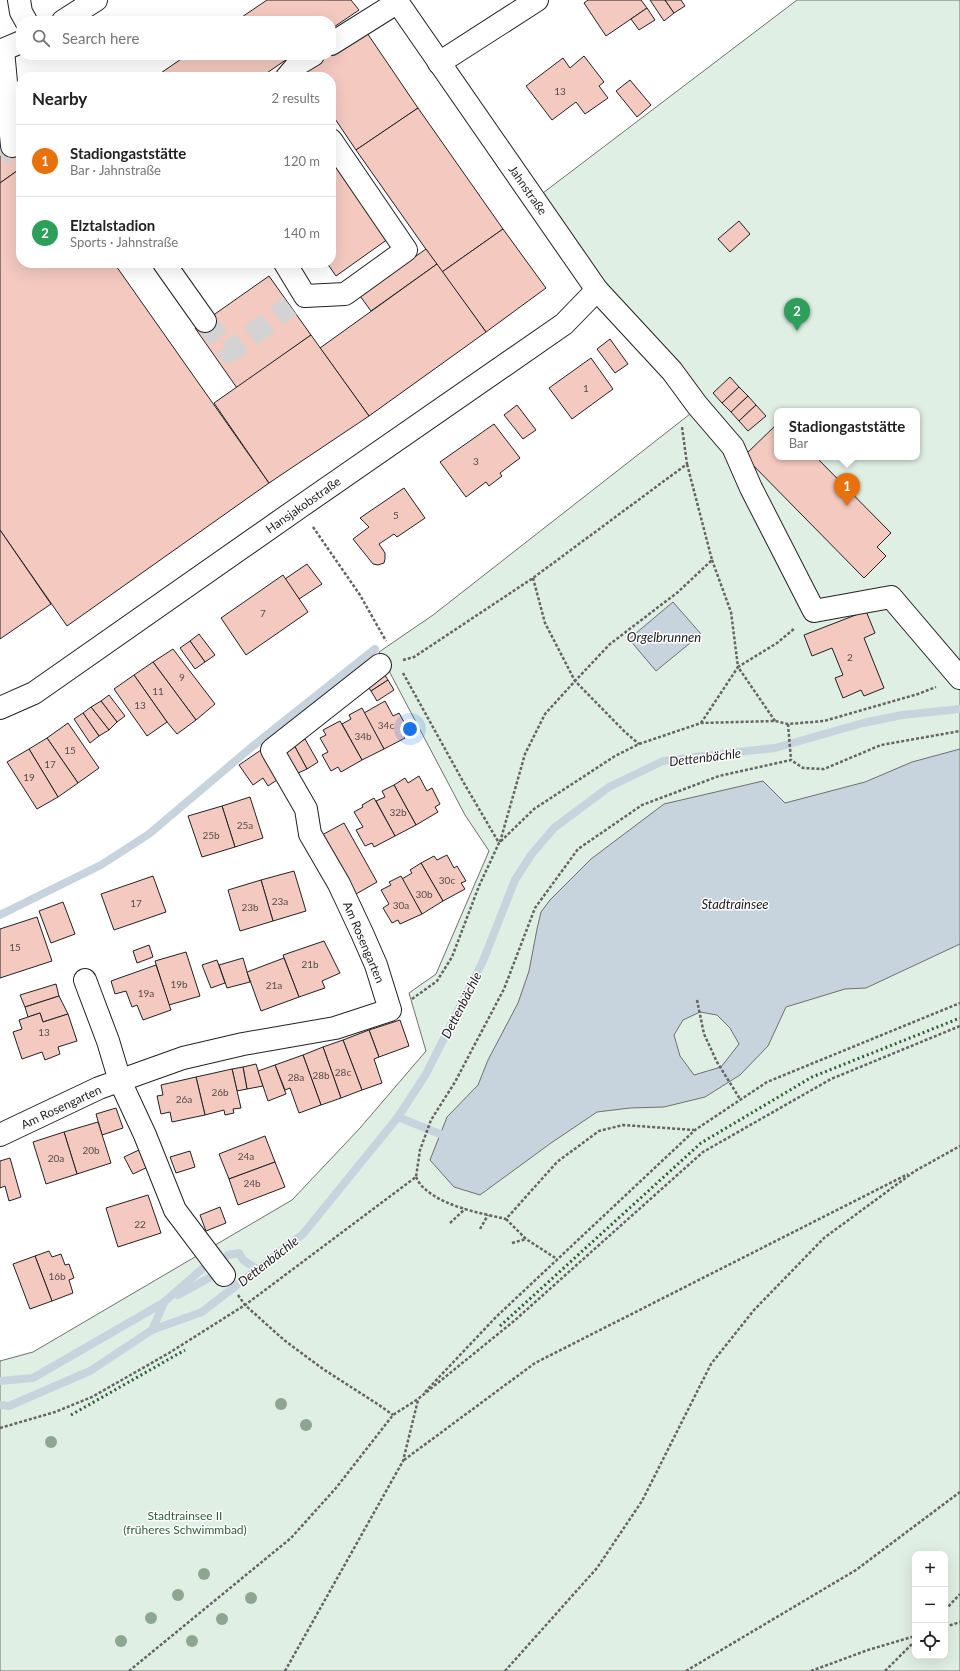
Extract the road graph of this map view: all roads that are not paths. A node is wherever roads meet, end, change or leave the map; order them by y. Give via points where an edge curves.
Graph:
1 (19, 0) edge
2 (96, 0) edge
3 (537, 0) edge
4 (397, 1) edge
5 (23, 16) edge
6 (71, 16) edge
7 (336, 41) edge
8 (8, 48) edge
9 (305, 60) edge
10 (439, 62) junction
11 (291, 72) edge
12 (12, 146) dead end
13 (336, 147) edge
14 (168, 268) edge
15 (287, 268) edge
16 (597, 290) junction
17 (205, 321) tunnel mouth
18 (391, 660) road end
19 (960, 678) edge
20 (0, 708) edge
21 (85, 980) dead end
22 (120, 1081) junction
23 (1, 1132) edge
24 (224, 1276) dead end

1 - 5 street
2 - 6 street
3 - 10 street
4 - 7 street
4 - 10 street, Jahnstraße
8 - 12 street
9 - 11 street
10 - 16 street, Jahnstraße
13 - 15 street via 406,250 345,294 298,301
14 - 17 street
16 - 19 street, Jahnstraße via 672,371 733,447 751,488 814,611 891,597
16 - 20 street, Hansjakobstraße via 564,324 34,693
18 - 22 street, Am Rosengarten via 272,750 306,809 310,834 339,884 362,933 376,965 390,1010 335,1028 243,1044 182,1058
21 - 22 street
22 - 23 street, Am Rosengarten
22 - 24 street via 175,1210

